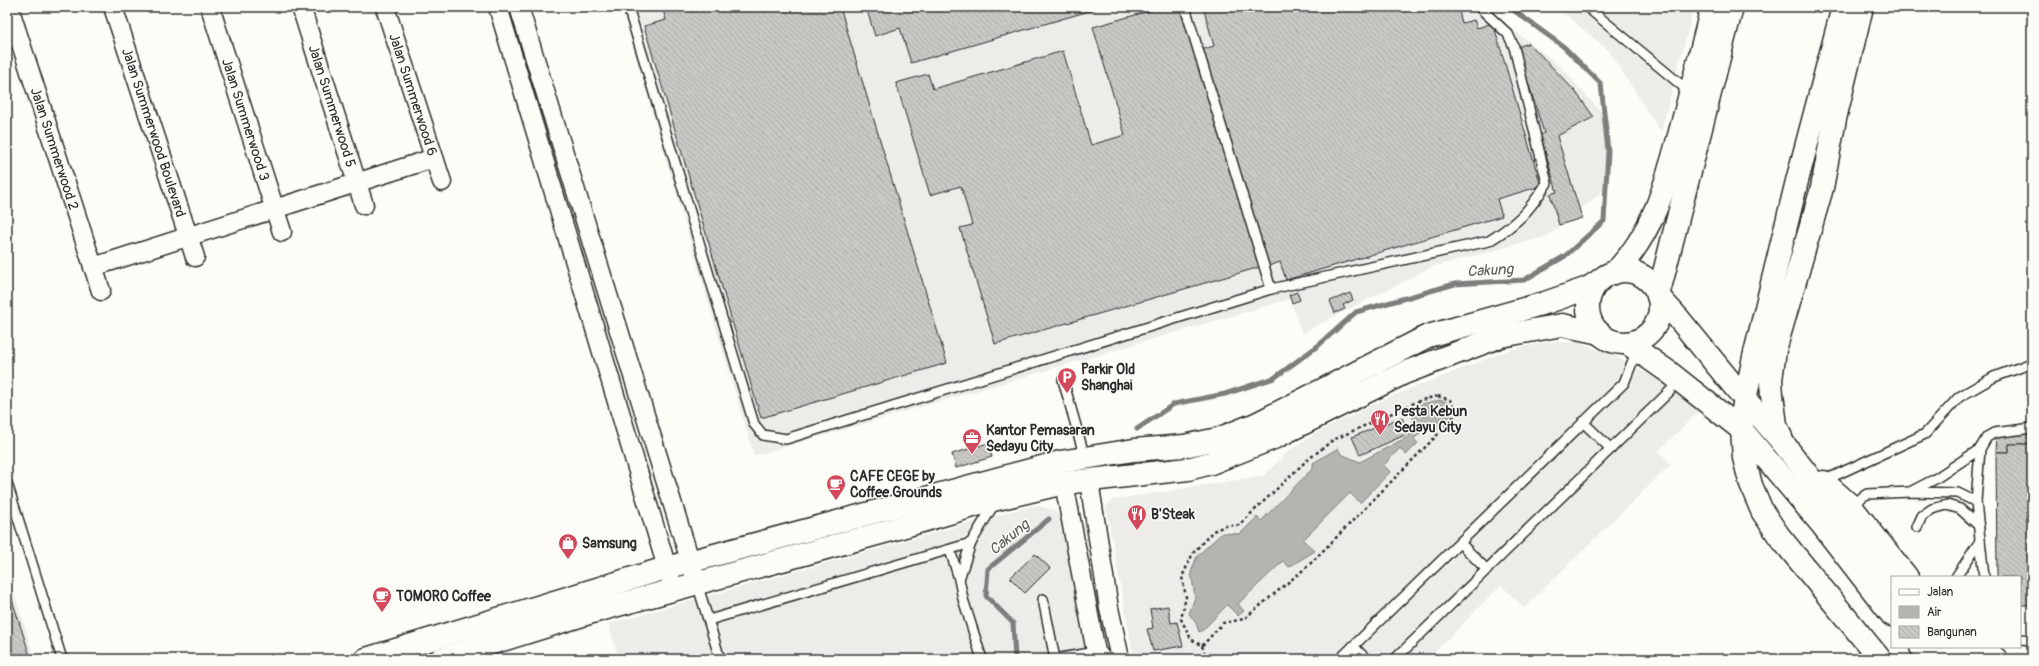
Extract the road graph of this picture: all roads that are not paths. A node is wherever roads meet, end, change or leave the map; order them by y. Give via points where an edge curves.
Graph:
1 (9, 7) edge
2 (113, 7) edge
3 (210, 7) edge
4 (301, 7) edge
5 (386, 7) edge
6 (498, 7) edge
7 (519, 7) edge
8 (628, 7) edge
9 (1185, 7) edge
10 (1479, 7) edge
11 (1587, 7) edge
12 (1712, 7) edge
13 (1732, 7) edge
14 (1842, 7) edge
15 (1862, 7) edge
16 (1698, 99) junction
17 (434, 158) junction
18 (569, 169) junction
19 (550, 176) junction
20 (1798, 176) junction
21 (442, 182) dead end
22 (357, 183) junction
23 (1824, 183) junction
24 (364, 205) dead end
25 (275, 209) junction
26 (282, 232) dead end
27 (188, 236) junction
28 (195, 257) dead end
29 (94, 267) junction
30 (1607, 277) junction
31 (1271, 289) junction
32 (101, 291) dead end
33 (1658, 296) junction
34 (1600, 333) junction
35 (1632, 347) junction
36 (2032, 363) edge
37 (1063, 380) dead end
38 (1670, 391) dead end
39 (1745, 398) junction
40 (1584, 422) junction
41 (2032, 428) edge
42 (1742, 430) junction
43 (1783, 443) junction
44 (1610, 449) junction
45 (1980, 449) junction
46 (1085, 458) junction
47 (1060, 462) junction
48 (1802, 467) junction
49 (1823, 480) junction
50 (1089, 481) junction
51 (7, 483) edge
52 (1064, 483) junction
53 (1910, 492) junction
54 (997, 499) junction
55 (1976, 502) junction
56 (1837, 515) junction
57 (1979, 526) junction
58 (1917, 527) dead end
59 (1980, 541) junction
60 (971, 543) junction
61 (1460, 543) junction
62 (950, 550) junction
63 (690, 562) junction
64 (666, 568) junction
65 (1487, 570) junction
66 (1906, 576) edge
67 (1957, 576) edge
68 (1984, 576) edge
69 (959, 579) junction
70 (697, 583) junction
71 (1891, 583) edge
72 (674, 589) junction
73 (1043, 599) dead end
74 (1891, 613) edge
75 (709, 620) junction
76 (2021, 639) edge
77 (2032, 640) edge
78 (1353, 646) junction
79 (1921, 648) edge
80 (1954, 648) edge
81 (1980, 648) edge
82 (1995, 648) edge
83 (1099, 655) edge
84 (62, 659) edge
85 (366, 659) edge
86 (441, 659) edge
87 (720, 659) edge
88 (982, 659) edge
89 (1116, 659) edge
90 (1340, 659) edge
91 (1366, 659) edge
92 (1395, 659) edge
93 (1880, 659) edge
94 (1936, 659) edge
95 (1970, 659) edge
96 (1996, 659) edge
97 (2000, 659) edge

1 - 29 street, Jalan Summerwood 2
2 - 27 street, Jalan Summerwood Boulevard
3 - 25 street, Jalan Summerwood 3
4 - 22 street, Jalan Summerwood 5
5 - 17 street, Jalan Summerwood 6
6 - 19 street
7 - 18 street
8 - 31 lane via 754,424 763,436 786,439
9 - 31 lane
10 - 31 lane via 1508,34 1514,47 1547,183 1536,201 1512,227 1489,241
11 - 16 lane
12 - 16 main road
13 - 16 main road
14 - 20 main road
15 - 23 main road via 1835,119
16 - 30 main road via 1660,202 1639,244 1628,260
16 - 33 main road
17 - 21 street, Jalan Summerwood 6
17 - 22 street
18 - 19 street
18 - 63 street
19 - 64 street
20 - 23 main road
20 - 39 main road
22 - 24 street, Jalan Summerwood 5
22 - 25 street
23 - 43 main road via 1772,366 1773,410
25 - 26 street, Jalan Summerwood 3
25 - 27 street
27 - 28 street, Jalan Summerwood Boulevard
27 - 29 street
29 - 32 street, Jalan Summerwood 2
30 - 33 main road via 1631,272 1640,275 1653,286
30 - 34 main road via 1593,289 1588,307 1593,326
30 - 46 main road via 1588,288 1552,301 1428,336 1256,424 1218,439 1184,446 1134,450
33 - 35 main road via 1660,306 1654,327
33 - 39 main road
34 - 35 main road
34 - 50 main road via 1562,325 1501,336 1404,374 1276,437 1211,463 1188,469
35 - 40 lane via 1624,383
35 - 42 main road via 1670,373
36 - 49 lane via 1994,377 1959,397 1925,434
37 - 46 lane
38 - 44 lane
39 - 42 main road
39 - 43 main road
40 - 44 lane
40 - 61 lane
41 - 45 lane via 1994,432 1987,437
42 - 56 main road
42 - 93 main road via 1744,458 1762,511 1779,536
43 - 48 main road
44 - 65 lane
45 - 53 lane via 1935,479
45 - 55 lane
46 - 47 main road
46 - 50 main road
47 - 52 main road
47 - 63 main road
48 - 49 main road
48 - 56 main road
49 - 56 main road
50 - 52 main road
50 - 89 street via 1119,654
51 - 84 lane
52 - 54 main road
52 - 83 street
53 - 55 lane via 1958,493
53 - 56 lane via 1867,494
54 - 60 lane
54 - 70 main road
55 - 57 lane
56 - 66 main road
56 - 71 main road
56 - 74 main road
57 - 58 lane via 1960,509 1947,504 1922,516
57 - 59 lane
59 - 67 lane
59 - 68 lane
60 - 62 lane
60 - 69 lane
61 - 65 lane
61 - 78 lane
62 - 69 lane
62 - 75 lane
63 - 64 main road
63 - 70 street
64 - 72 street
64 - 85 main road
65 - 92 lane
69 - 88 lane
70 - 72 main road
70 - 75 lane
72 - 86 main road
73 - 83 lane via 1055,659
75 - 87 lane
76 - 77 lane
78 - 90 lane
78 - 91 lane
79 - 94 main road
80 - 95 main road
81 - 96 main road
82 - 97 lane

